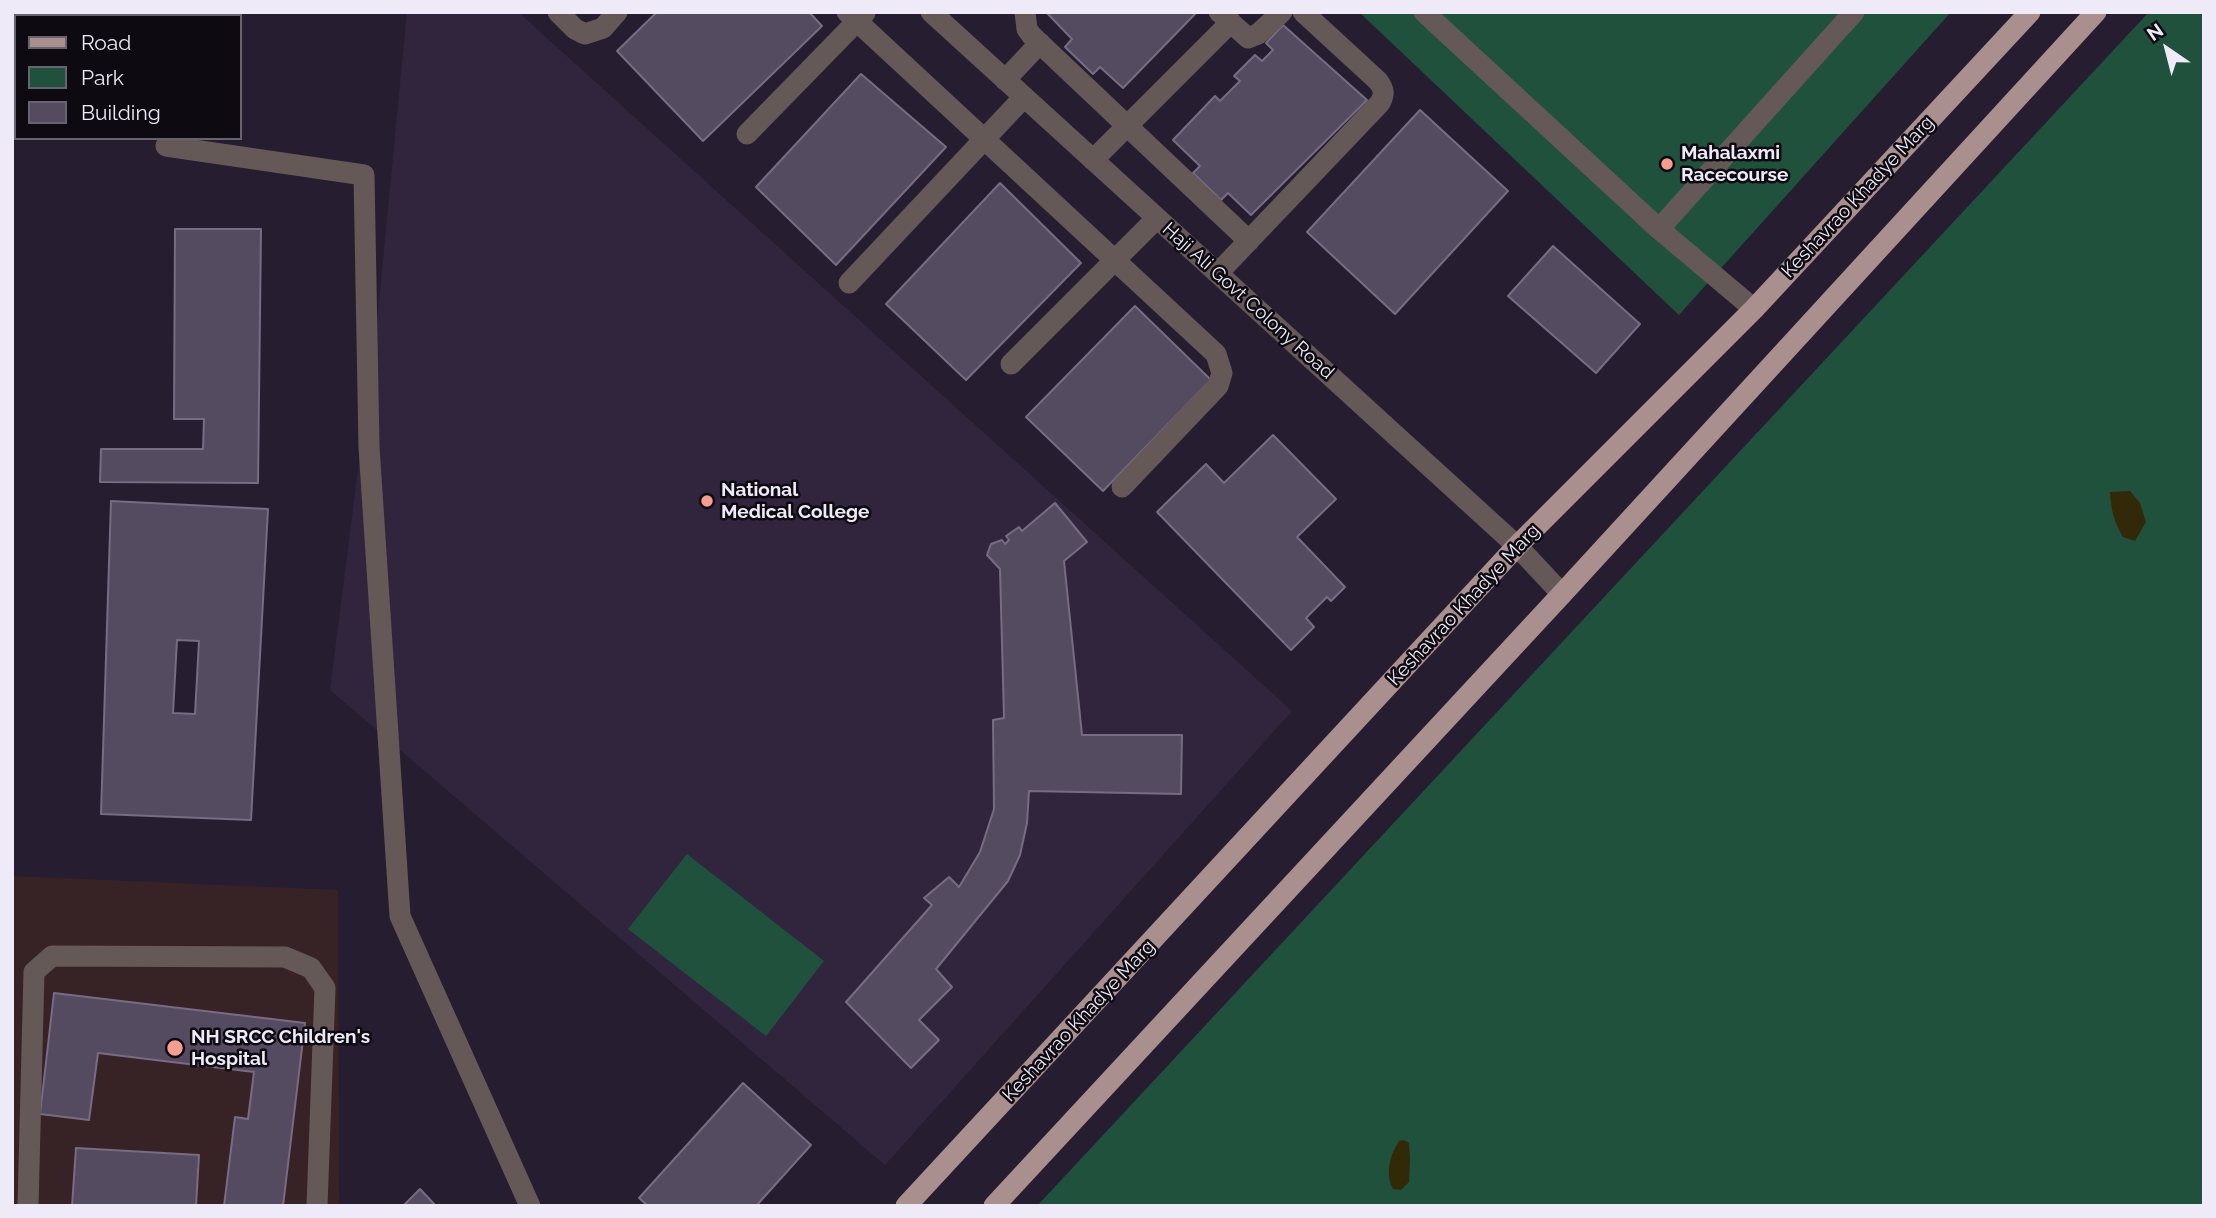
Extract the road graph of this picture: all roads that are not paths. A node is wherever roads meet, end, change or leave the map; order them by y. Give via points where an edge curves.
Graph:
1 (558, 12) edge
2 (617, 12) edge
3 (930, 12) edge
4 (1025, 12) edge
5 (1282, 12) edge
6 (1303, 12) edge
7 (1424, 12) edge
8 (1854, 12) edge
9 (2030, 12) edge
10 (2096, 12) edge
11 (857, 15) edge
12 (1225, 17) edge
13 (1040, 43) junction
14 (1005, 80) junction
15 (1024, 97) junction
16 (1128, 126) junction
17 (747, 134) dead end
18 (984, 139) junction
19 (166, 146) dead end
20 (1093, 160) junction
21 (1157, 218) junction
22 (1660, 229) junction
23 (1249, 241) junction
24 (1115, 261) junction
25 (1218, 274) junction
26 (849, 284) dead end
27 (1754, 309) junction
28 (1011, 364) dead end
29 (1122, 487) dead end
30 (1517, 546) junction
31 (1562, 594) junction
32 (28, 1206) edge
33 (317, 1206) edge
34 (530, 1206) edge
35 (906, 1206) edge
36 (994, 1206) edge

1 - 2 street via 585,34 603,27
3 - 14 street, Haji Ali Govt Colony Road
4 - 13 street via 1027,29
5 - 12 street via 1253,38
6 - 23 street via 1378,81 1384,97
7 - 22 street
8 - 22 street
9 - 27 main road, Keshavrao Khadye Marg
10 - 31 main road
11 - 17 street
11 - 18 street
12 - 16 street
13 - 14 street
13 - 16 street
14 - 15 street, Haji Ali Govt Colony Road
15 - 18 street
15 - 20 street, Haji Ali Govt Colony Road
16 - 20 street
16 - 23 street
18 - 24 street
18 - 26 street
19 - 34 street via 364,175 369,447 400,916
20 - 21 street, Haji Ali Govt Colony Road
21 - 24 street
21 - 25 street, Haji Ali Govt Colony Road
22 - 27 street
23 - 25 street
24 - 28 street
24 - 29 street via 1216,354 1222,373 1218,386
25 - 30 street, Haji Ali Govt Colony Road
27 - 30 main road, Keshavrao Khadye Marg
30 - 31 street, Haji Ali Govt Colony Road
30 - 35 main road, Keshavrao Khadye Marg
31 - 36 main road
32 - 33 street via 34,972 51,956 65,956 285,957 311,968 325,988

